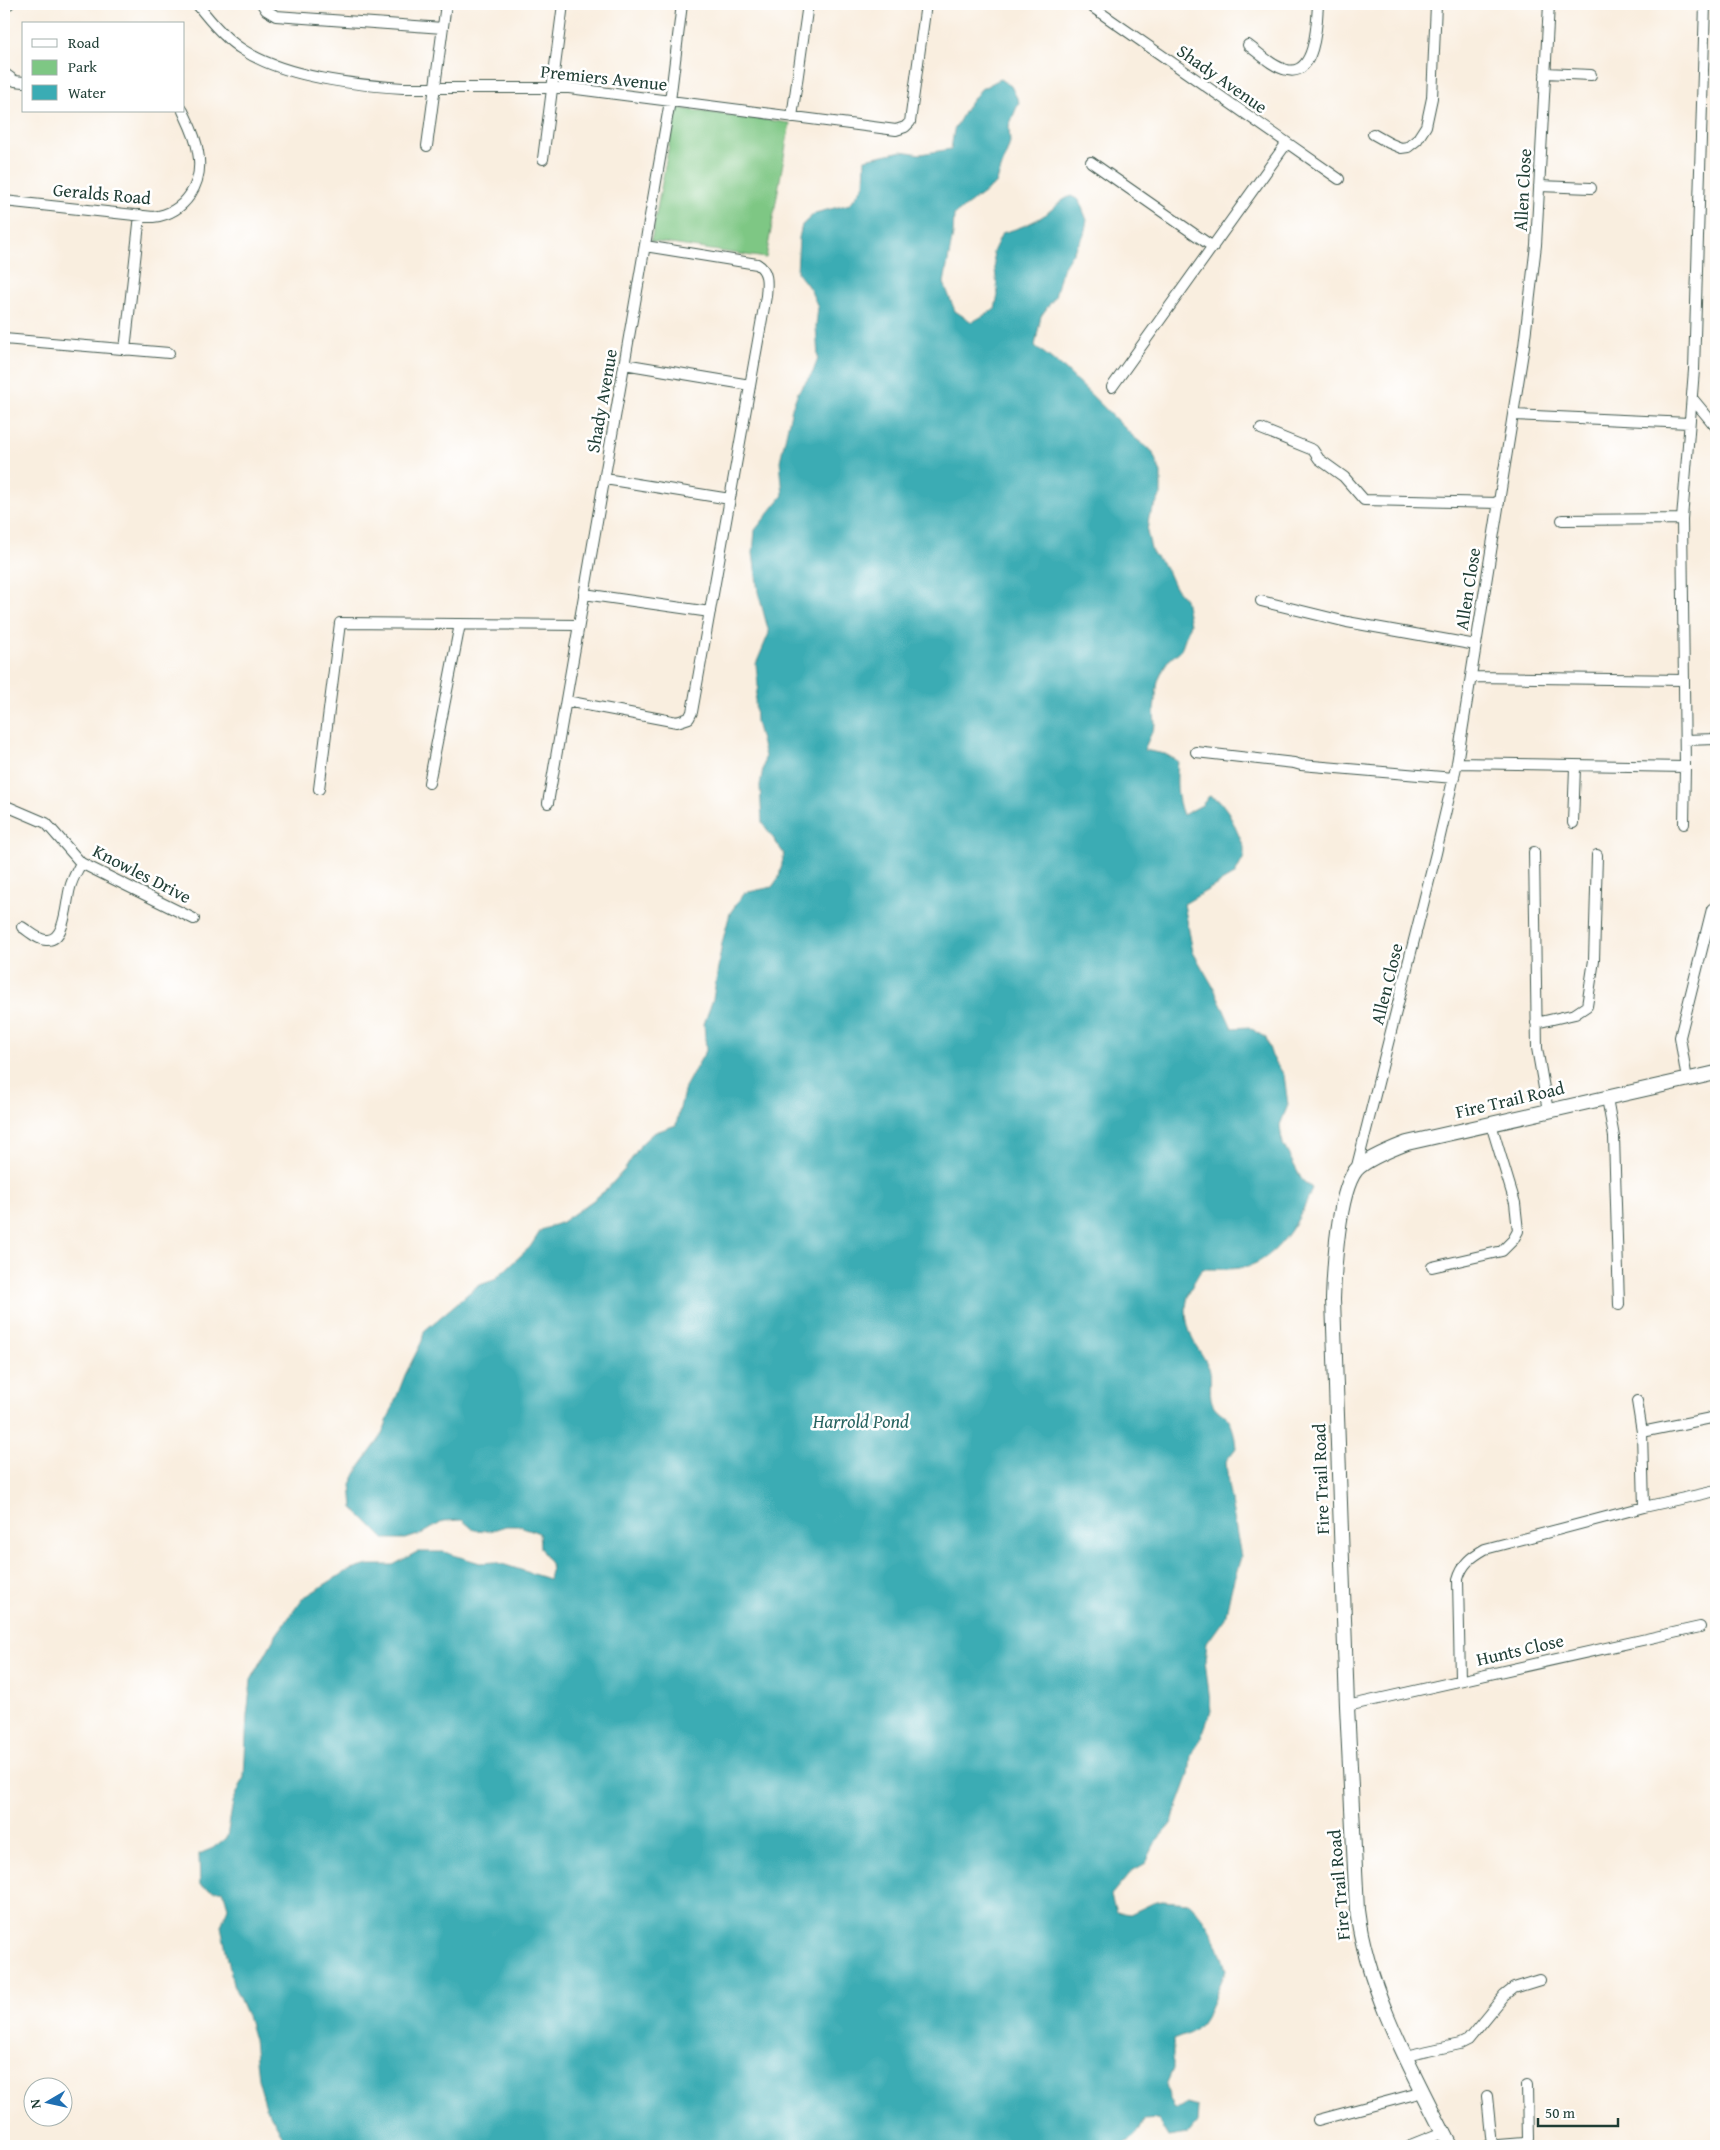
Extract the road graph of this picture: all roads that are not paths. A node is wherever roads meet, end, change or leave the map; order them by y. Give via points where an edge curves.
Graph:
1 (9, 4) edge
2 (197, 4) edge
3 (262, 4) edge
4 (446, 4) edge
5 (563, 4) edge
6 (682, 4) edge
7 (808, 4) edge
8 (926, 4) edge
9 (1088, 4) edge
10 (1318, 4) edge
11 (1436, 4) edge
12 (1549, 4) edge
13 (1705, 4) edge
14 (4, 5) edge
15 (442, 28) junction
16 (1248, 45) dead end
17 (4, 72) edge
18 (1545, 73) junction
19 (1591, 75) dead end
20 (22, 82) edge
21 (552, 87) junction
22 (434, 88) junction
23 (670, 101) junction
24 (183, 112) edge
25 (792, 117) junction
26 (1373, 134) dead end
27 (1286, 144) junction
28 (427, 146) dead end
29 (543, 159) dead end
30 (1091, 162) dead end
31 (1338, 179) dead end
32 (1539, 186) junction
33 (1592, 188) dead end
34 (4, 201) edge
35 (140, 215) junction
36 (645, 246) junction
37 (1213, 247) junction
38 (4, 339) edge
39 (126, 350) junction
40 (169, 353) dead end
41 (624, 364) junction
42 (750, 384) junction
43 (1112, 387) dead end
44 (1692, 398) junction
45 (1513, 415) junction
46 (1689, 423) junction
47 (1716, 427) edge
48 (1261, 429) dead end
49 (604, 479) junction
50 (730, 500) junction
51 (1499, 503) junction
52 (1682, 519) junction
53 (1562, 520) dead end
54 (584, 594) junction
55 (1261, 601) dead end
56 (710, 612) junction
57 (460, 624) junction
58 (579, 625) junction
59 (1476, 646) junction
60 (1471, 677) junction
61 (1684, 680) junction
62 (566, 701) junction
63 (1716, 739) edge
64 (1685, 740) junction
65 (1196, 752) dead end
66 (1457, 763) junction
67 (1576, 766) junction
68 (1685, 768) junction
69 (1454, 778) junction
70 (429, 783) dead end
71 (319, 789) dead end
72 (548, 803) dead end
73 (4, 805) edge
74 (1572, 823) dead end
75 (1684, 824) dead end
76 (1534, 852) dead end
77 (1597, 855) dead end
78 (82, 863) junction
79 (1716, 906) edge
80 (194, 919) dead end
81 (22, 927) dead end
82 (1536, 1023) junction
83 (1716, 1073) edge
84 (1686, 1080) junction
85 (1607, 1098) junction
86 (1548, 1111) junction
87 (1491, 1124) junction
88 (1356, 1170) junction
89 (1432, 1267) dead end
90 (1619, 1305) dead end
91 (1637, 1401) dead end
92 (1716, 1417) edge
93 (1642, 1432) junction
94 (1716, 1491) edge
95 (1644, 1507) junction
96 (1700, 1627) dead end
97 (1460, 1680) junction
98 (1347, 1706) junction
99 (1540, 1980) dead end
100 (1406, 2056) junction
101 (1528, 2086) dead end
102 (1423, 2092) junction
103 (1487, 2096) dead end
104 (1318, 2120) dead end
105 (1443, 2132) junction
106 (1408, 2146) edge
107 (1450, 2146) edge
108 (1487, 2146) edge
109 (1492, 2146) edge

1 - 14 street
2 - 22 street, Premiers Avenue via 232,42 269,64 351,83
3 - 15 street via 276,16
4 - 15 street
5 - 21 street
6 - 23 street, Shady Avenue
7 - 25 street
8 - 25 street, Premiers Avenue via 908,125 896,130
9 - 27 street, Shady Avenue
10 - 16 street via 1314,42 1306,63 1300,69 1287,70 1273,64
11 - 26 street via 1432,98 1426,126 1408,147 1401,148
12 - 18 street, Allen Close
13 - 44 street
15 - 22 street
17 - 20 street
18 - 19 street
18 - 32 street, Allen Close
21 - 22 street, Premiers Avenue
21 - 23 street, Premiers Avenue
21 - 29 street
22 - 28 street
23 - 25 street, Premiers Avenue
23 - 36 street, Shady Avenue
24 - 35 street, Geralds Road via 199,159 192,192 171,213 154,217
27 - 31 street, Shady Avenue
27 - 37 street
30 - 37 street
32 - 33 street
32 - 45 street, Allen Close via 1536,245
34 - 35 street, Geralds Road
35 - 39 street
36 - 41 street, Shady Avenue
36 - 42 street via 757,264 764,268 766,296
37 - 43 street
38 - 39 street
39 - 40 street
41 - 42 street
41 - 49 street, Shady Avenue
42 - 50 street
44 - 46 street
44 - 47 street
45 - 46 street
45 - 51 street, Allen Close
46 - 52 street
48 - 51 street via 1313,450 1364,500
49 - 50 street
49 - 54 street, Shady Avenue
50 - 56 street
51 - 59 street, Allen Close
52 - 53 street
52 - 61 street
54 - 56 street
54 - 58 street, Shady Avenue
55 - 59 street via 1347,622
56 - 62 street via 689,718 677,722
57 - 58 street
57 - 70 street
57 - 71 street via 340,623
58 - 62 street, Shady Avenue
59 - 60 street, Allen Close
60 - 61 street
60 - 66 street, Allen Close
61 - 64 street
62 - 72 street, Shady Avenue
63 - 64 street
64 - 68 street
65 - 69 street
66 - 67 street
66 - 69 street, Allen Close
67 - 68 street
67 - 74 street
68 - 75 street
69 - 88 street, Allen Close
73 - 78 street, Knowles Drive via 46,823
76 - 82 street
77 - 82 street via 1594,960 1587,1006 1575,1014
78 - 80 street, Knowles Drive
78 - 81 street via 70,887 63,923 54,938 42,939
79 - 84 street via 1712,909 1680,1037
82 - 86 street
83 - 84 street, Fire Trail Road
84 - 85 street, Fire Trail Road
85 - 86 street, Fire Trail Road
85 - 90 street via 1614,1137
86 - 87 street, Fire Trail Road
87 - 88 street, Fire Trail Road via 1407,1143 1384,1152
87 - 89 street via 1515,1203 1518,1231 1502,1251
88 - 98 street, Fire Trail Road via 1347,1191 1336,1244 1334,1299
91 - 93 street
92 - 93 street
93 - 95 street
94 - 95 street
95 - 97 street via 1485,1549 1472,1557 1460,1569 1458,1579
96 - 97 street, Hunts Close
97 - 98 street, Hunts Close
98 - 100 street, Fire Trail Road via 1360,1935 1376,1986
99 - 100 street via 1514,1988 1504,1996 1468,2040
100 - 102 street, Fire Trail Road
101 - 109 street via 1528,2140
102 - 104 street
102 - 105 street, Fire Trail Road
103 - 109 street
105 - 106 street
105 - 107 street, Fire Trail Road
108 - 109 street

